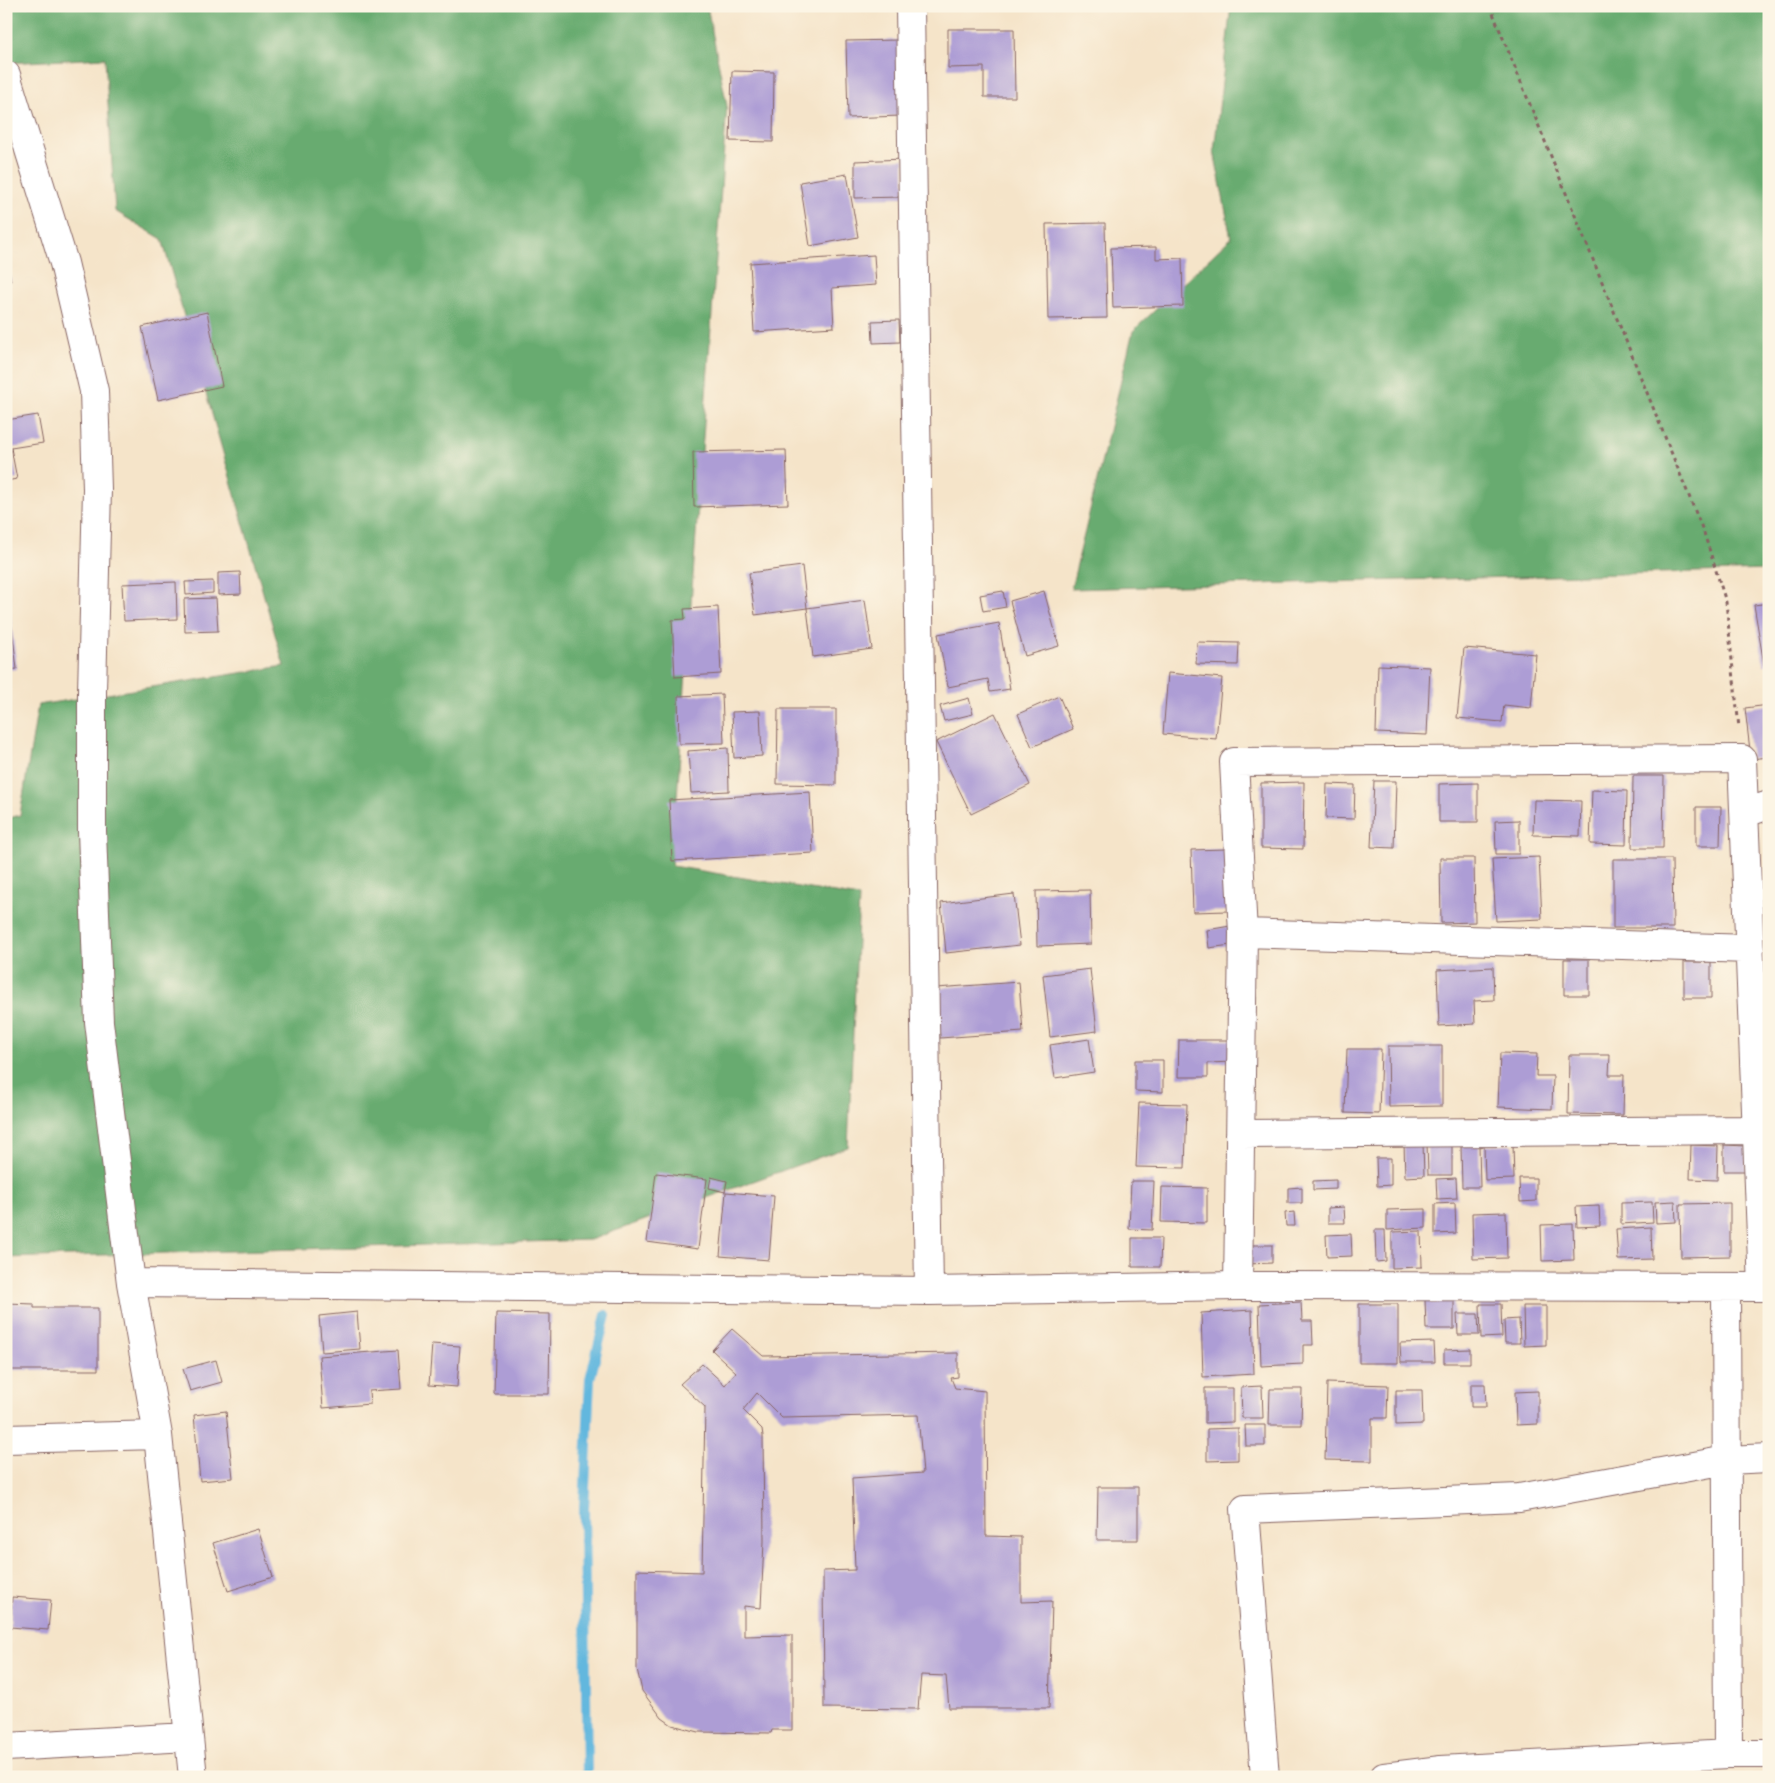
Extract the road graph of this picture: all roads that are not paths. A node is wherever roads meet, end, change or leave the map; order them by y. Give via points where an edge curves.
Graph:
1 (910, 6) edge
2 (6, 75) edge
3 (1757, 809) edge
4 (1243, 933) junction
5 (1750, 949) junction
6 (1757, 1130) junction
7 (1240, 1134) junction
8 (131, 1283) junction
9 (1238, 1286) junction
10 (1726, 1287) junction
11 (1766, 1287) edge
12 (929, 1291) junction
13 (158, 1435) junction
14 (6, 1439) edge
15 (1769, 1458) edge
16 (1727, 1460) junction
17 (188, 1737) junction
18 (6, 1747) edge
19 (1728, 1754) junction
20 (1769, 1754) edge
21 (193, 1777) edge
22 (1266, 1777) edge
23 (1384, 1777) edge

1 - 12 street
2 - 8 street via 64,262 94,391 97,489 92,831 99,1022
3 - 4 street via 1742,759 1234,762
3 - 5 street
4 - 5 street
4 - 7 street
5 - 6 street
6 - 7 street
6 - 11 street
7 - 9 street
8 - 12 street
8 - 13 street
9 - 10 street
9 - 12 street
10 - 11 street
10 - 16 street
13 - 14 street
13 - 17 street
15 - 16 street
16 - 19 street
16 - 22 street via 1519,1498 1245,1510
17 - 18 street
17 - 21 street
19 - 20 street
19 - 23 street via 1441,1770

